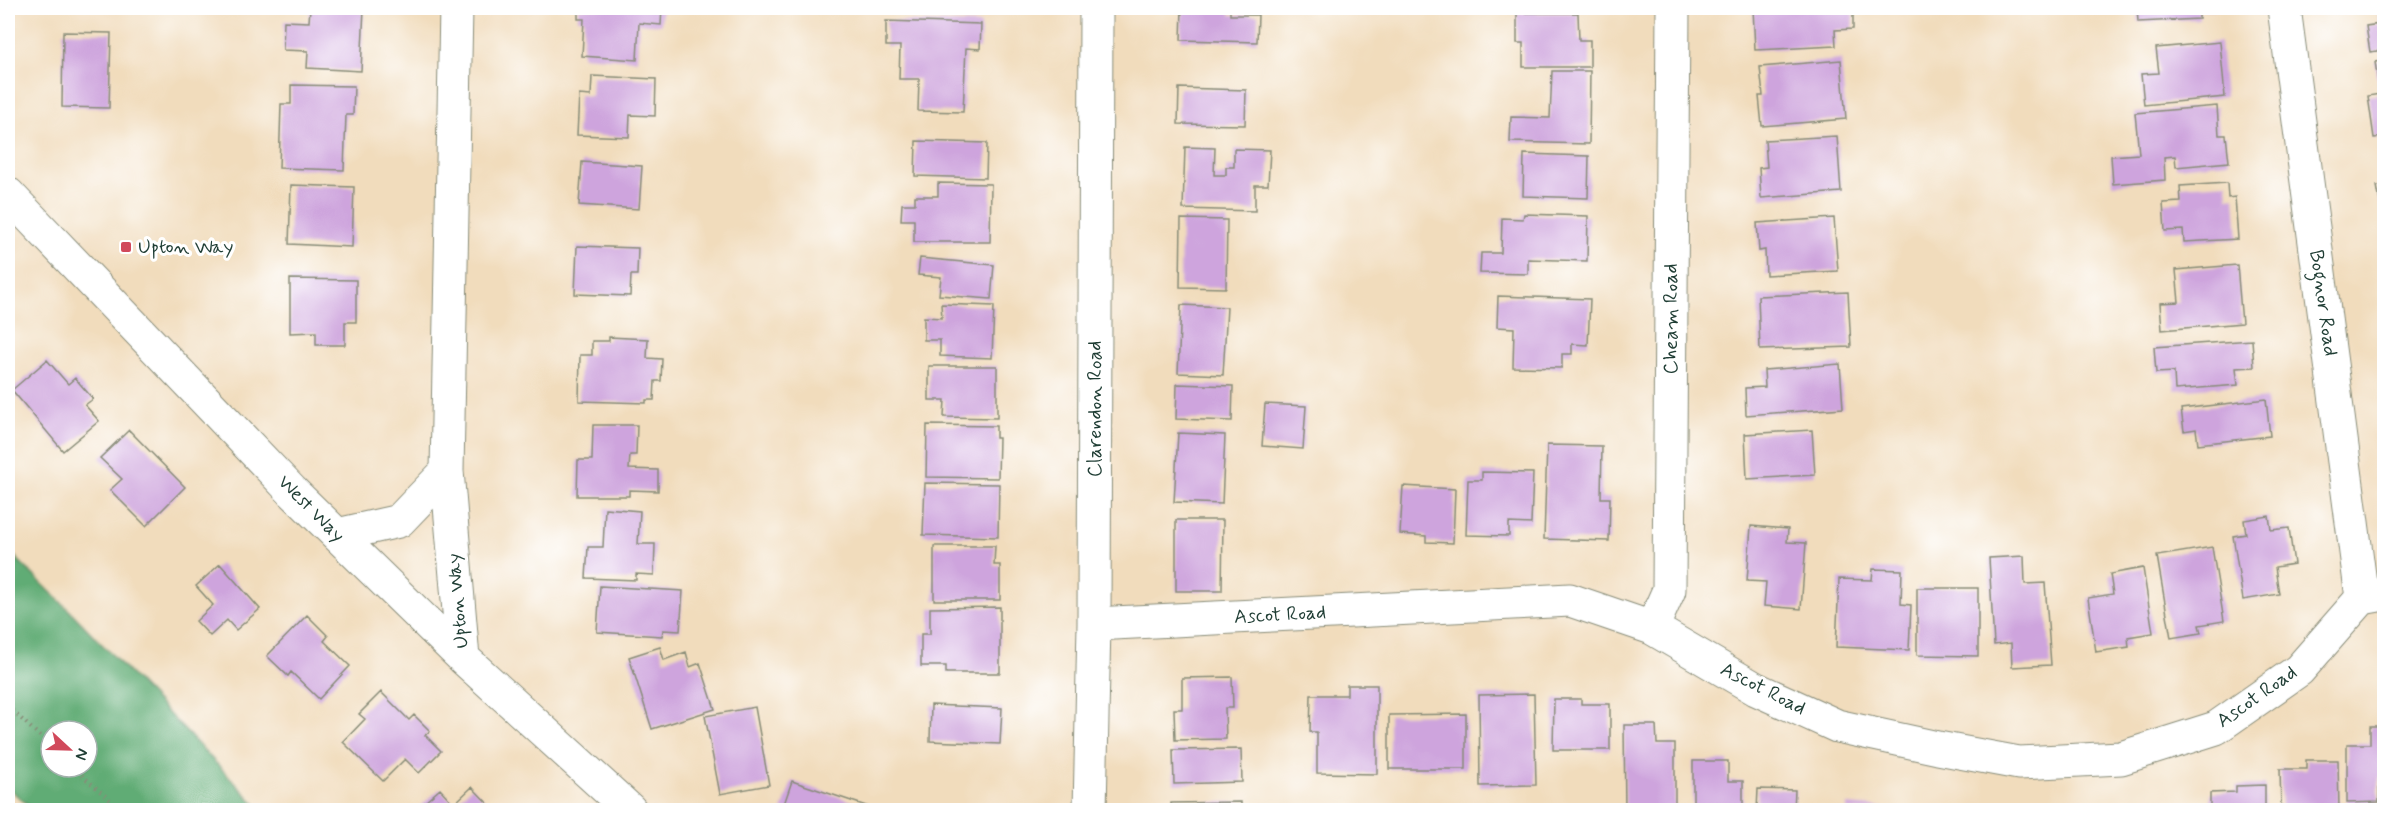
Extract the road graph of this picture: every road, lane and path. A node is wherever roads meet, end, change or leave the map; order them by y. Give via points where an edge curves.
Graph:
1 (456, 8) edge
2 (1096, 8) edge
3 (1673, 8) edge
4 (2284, 8) edge
5 (8, 194) edge
6 (447, 471) junction
7 (337, 535) junction
8 (2373, 596) edge
9 (1094, 624) junction
10 (1652, 627) junction
11 (463, 658) junction
12 (8, 707) edge
13 (39, 735) edge
14 (87, 779) edge
15 (121, 810) edge
16 (630, 810) edge
17 (1090, 810) edge

1 - 6 street, Upton Way
2 - 9 street, Clarendon Road
3 - 10 street, Cheam Road via 1669,590
4 - 8 street, Bognor Road
5 - 7 street, West Way
6 - 7 street via 399,521
6 - 11 street, Upton Way
7 - 11 street, West Way
8 - 10 street, Ascot Road via 2299,669 2216,728 2121,758 2041,762 2007,761 1837,726 1756,689
9 - 10 street, Ascot Road via 1570,600
9 - 17 street, Clarendon Road
11 - 16 street, West Way
12 - 13 path
14 - 15 path

